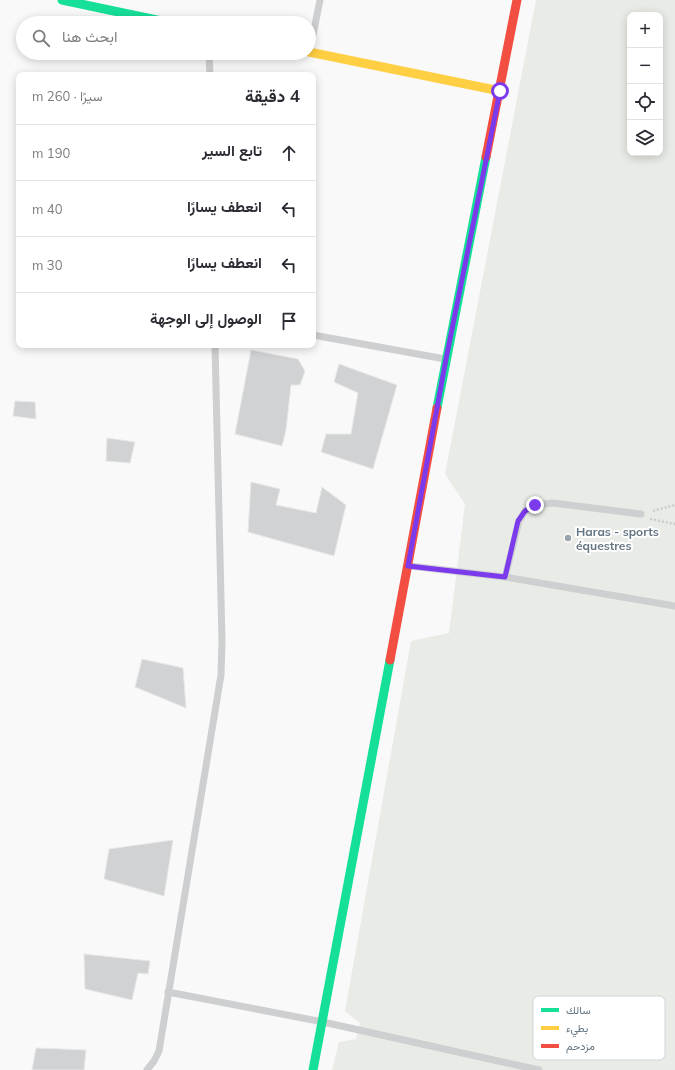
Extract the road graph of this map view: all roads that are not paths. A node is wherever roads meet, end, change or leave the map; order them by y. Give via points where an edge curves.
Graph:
1 (62, 0) edge
2 (320, 0) edge
3 (516, 0) edge
4 (138, 16) edge
5 (316, 19) edge
6 (316, 53) edge
7 (209, 60) edge
8 (210, 72) edge
9 (500, 91) junction
10 (316, 336) edge
11 (215, 348) edge
12 (446, 359) junction
13 (641, 514) road end
14 (408, 566) junction
15 (505, 577) junction
16 (675, 606) edge
17 (168, 992) junction
18 (323, 1022) junction
19 (147, 1070) edge
20 (313, 1070) edge
21 (539, 1070) edge

1 - 4 main road
2 - 5 lane
3 - 9 main road
6 - 9 main road
7 - 8 lane
9 - 12 main road
10 - 12 lane
11 - 17 lane via 221,675
12 - 14 main road
13 - 15 lane via 553,503 535,505 525,511 518,521
14 - 15 lane
14 - 18 main road
15 - 16 lane
17 - 18 lane
17 - 19 lane via 159,1051
18 - 20 main road
18 - 21 lane

